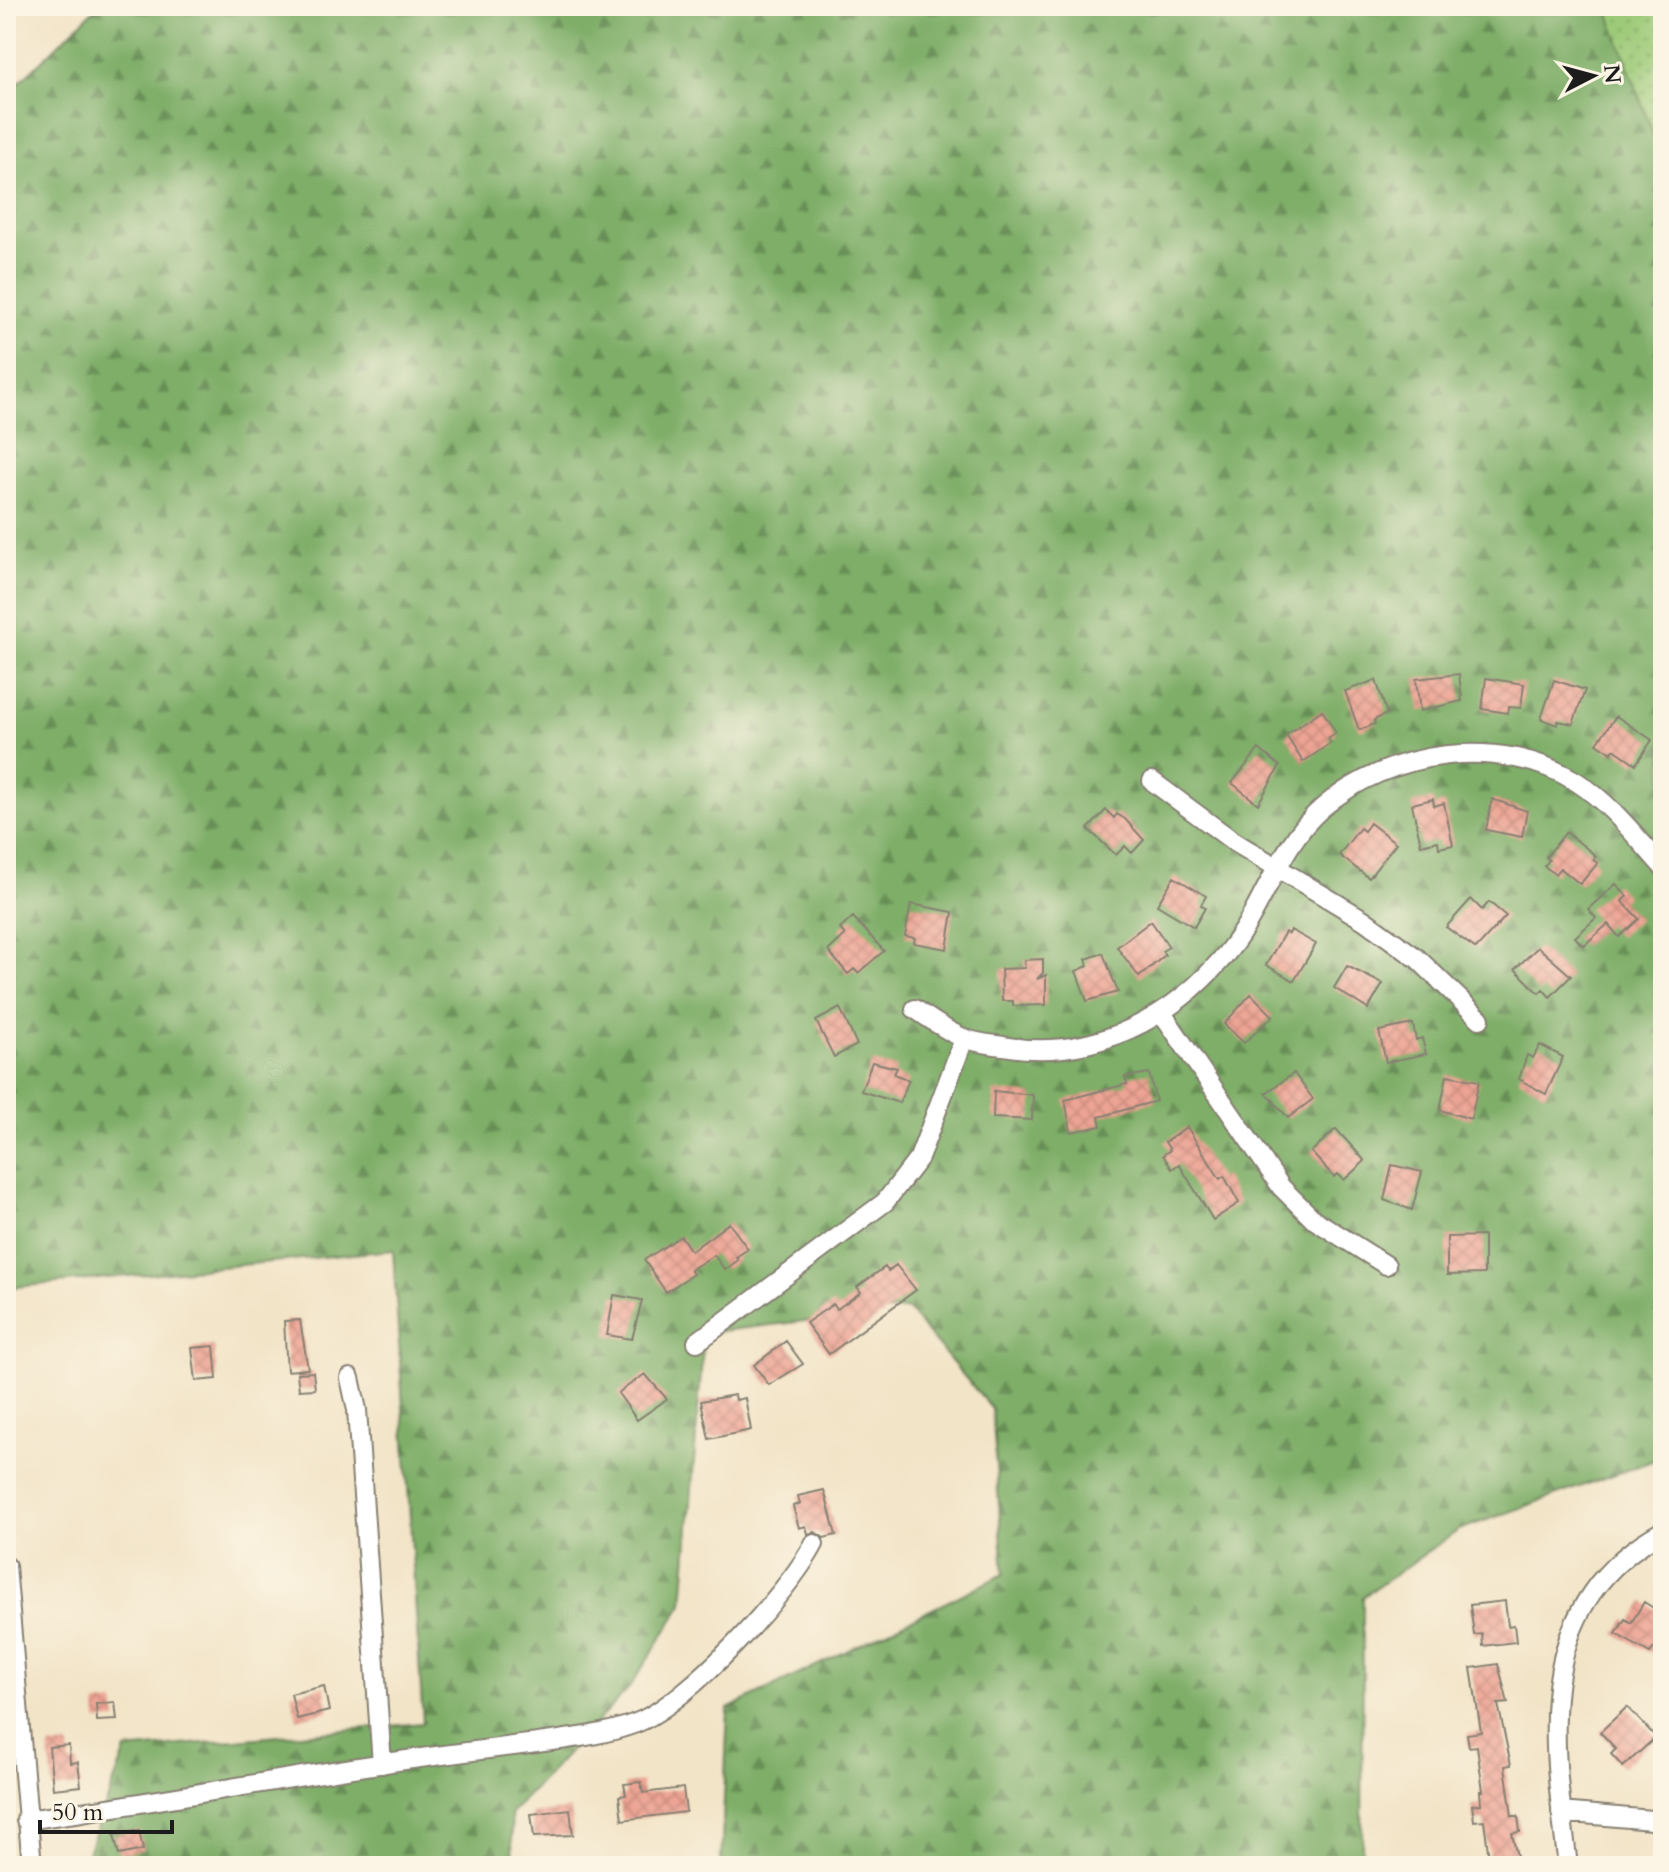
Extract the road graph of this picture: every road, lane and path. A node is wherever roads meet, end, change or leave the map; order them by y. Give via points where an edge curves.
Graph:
1 (1152, 781) dead end
2 (1277, 866) junction
3 (1663, 867) edge
4 (915, 1009) dead end
5 (1162, 1013) junction
6 (1480, 1019) dead end
7 (964, 1039) junction
8 (1386, 1265) dead end
9 (697, 1342) dead end
10 (350, 1378) dead end
11 (1663, 1531) edge
12 (814, 1544) dead end
13 (6, 1566) edge
14 (14, 1764) edge
15 (382, 1764) junction
16 (1561, 1812) junction
17 (26, 1820) junction
18 (1663, 1821) edge
19 (32, 1866) edge
20 (1568, 1866) edge

1 - 2 street via 1220,833
2 - 3 street via 1321,809 1364,779 1459,753 1503,755 1575,781 1605,803
2 - 5 street via 1231,947 1189,994
2 - 6 street via 1418,959
4 - 7 street
5 - 7 street via 1118,1036 1070,1048 1022,1049
5 - 8 street via 1281,1187 1313,1219
7 - 9 street via 919,1158 885,1202
10 - 15 street via 357,1410
11 - 16 street via 1633,1548 1602,1576 1563,1655 1554,1708
12 - 15 street via 796,1574 725,1651 669,1702 637,1723 575,1739
13 - 14 street
14 - 17 street
15 - 17 street
16 - 18 street
16 - 20 street
17 - 19 street

